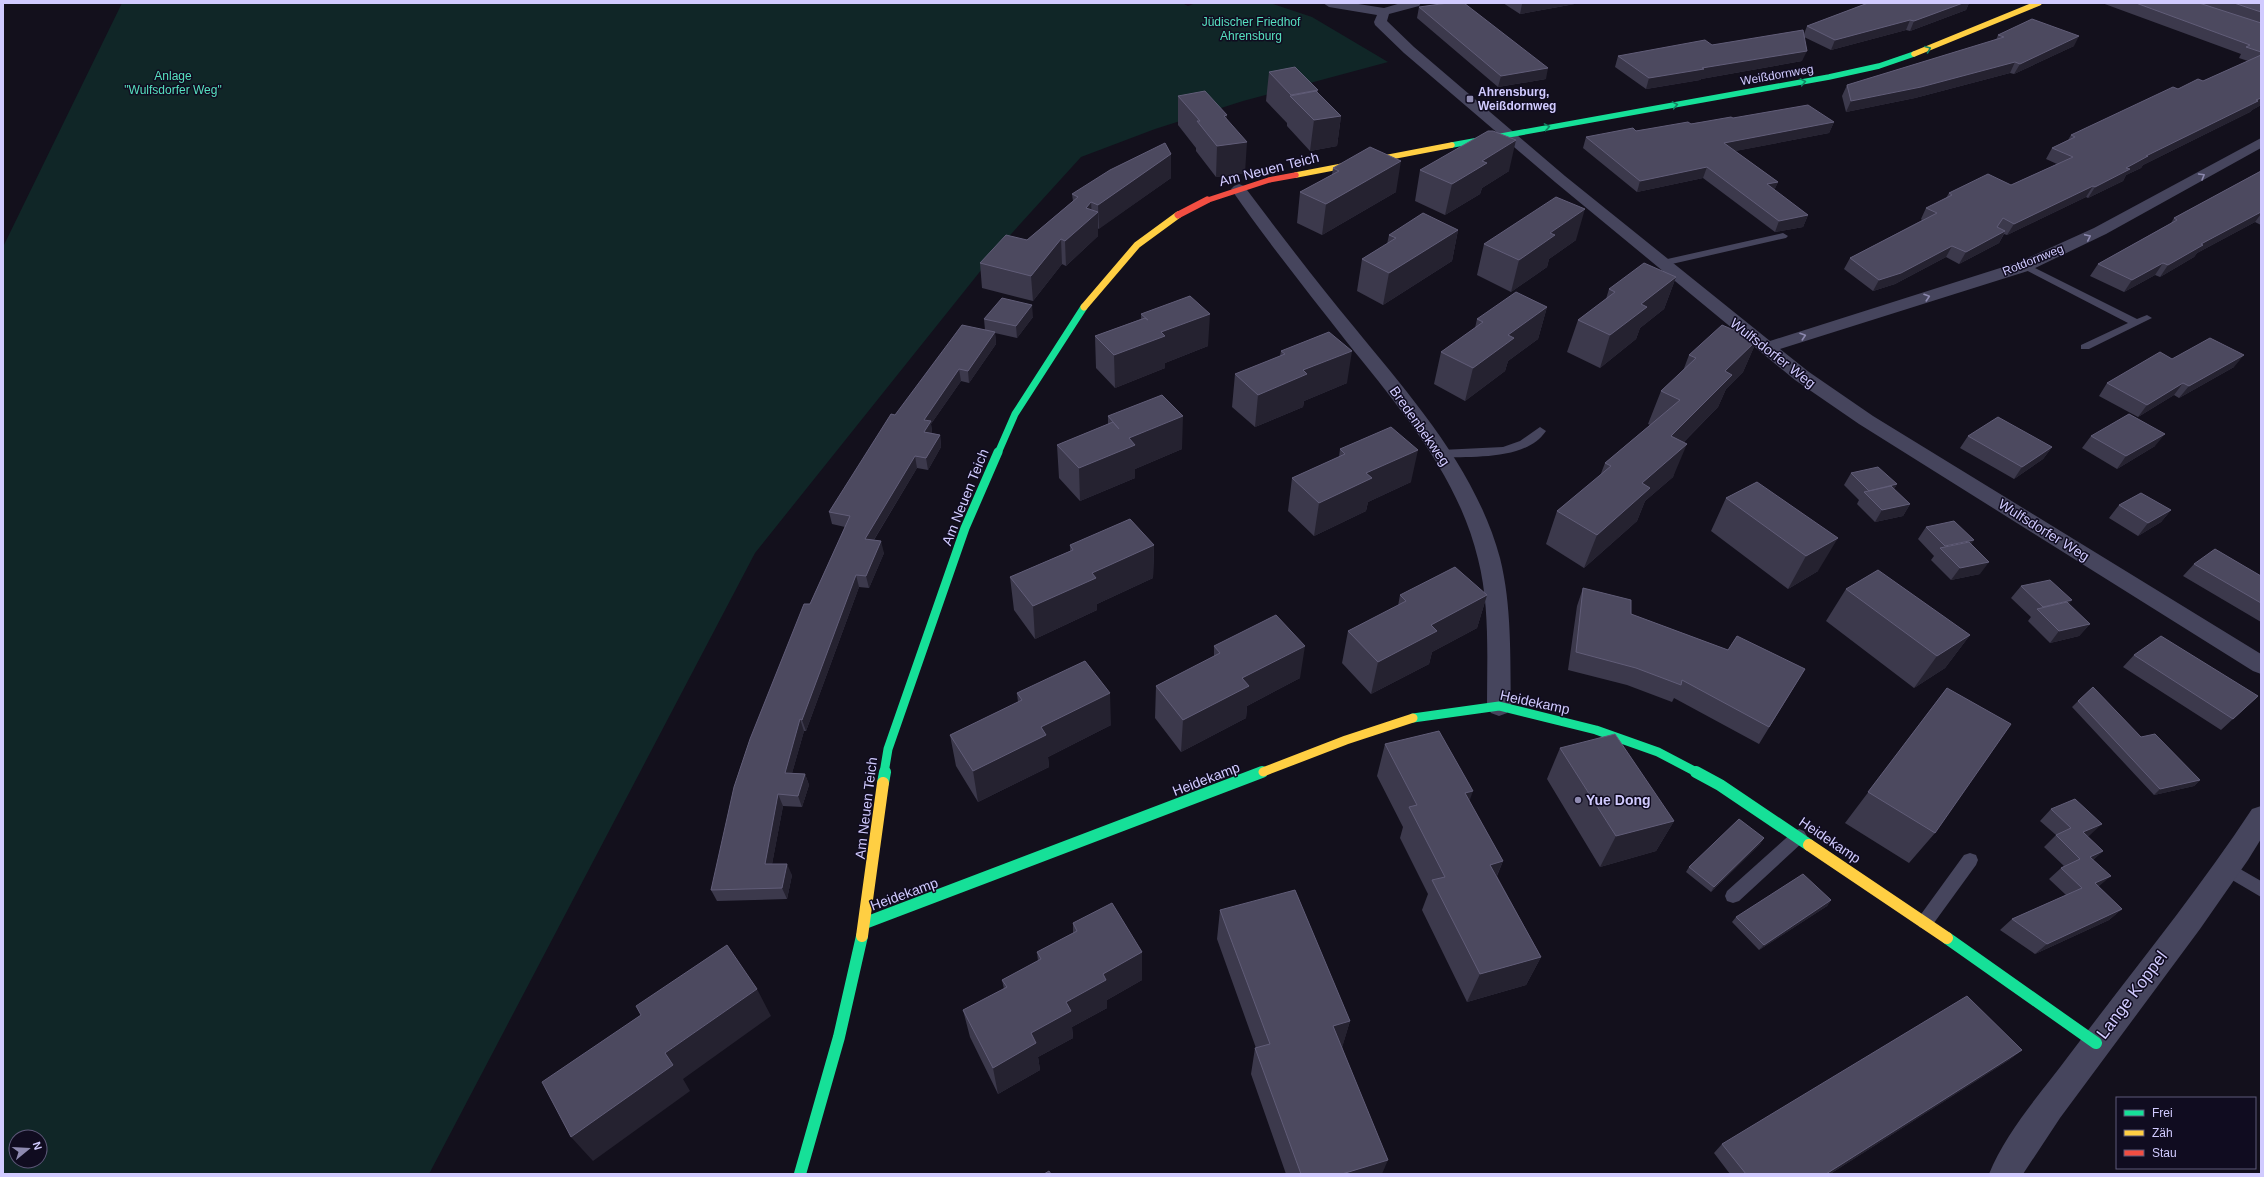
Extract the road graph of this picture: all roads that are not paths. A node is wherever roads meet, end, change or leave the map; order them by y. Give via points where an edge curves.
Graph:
1 (1329, 3) edge
2 (1415, 3) edge
3 (2039, 3) edge
4 (1384, 12) junction
5 (1508, 134) junction
6 (2261, 142) edge
7 (1239, 189) junction
8 (1783, 236) dead end
9 (1663, 263) junction
10 (2025, 266) junction
11 (2147, 318) dead end
12 (2137, 323) junction
13 (2084, 347) dead end
14 (1766, 348) junction
15 (1540, 431) dead end
16 (1441, 454) junction
17 (2261, 665) edge
18 (1499, 706) junction
19 (2261, 818) edge
20 (1799, 836) junction
21 (1970, 860) dead end
22 (2228, 869) junction
23 (2261, 890) edge
24 (1733, 896) dead end
25 (1925, 922) junction
26 (865, 923) junction
27 (2096, 1043) junction
28 (800, 1174) edge
29 (2005, 1174) edge

1 - 4 street
2 - 4 street
5 -> 3 street, Weißdornweg via 1879,66 1913,55
4 - 5 street, Wulfsdorfer Weg via 1380,22 1386,30
5 - 7 street, Am Neuen Teich via 1270,180
5 - 9 street, Wulfsdorfer Weg
10 -> 6 street, Rotdornweg via 2107,227
7 - 16 street, Bredenbekweg via 1284,252 1384,376
7 - 26 street, Am Neuen Teich via 1212,197 1173,217 1137,245 1079,312 1016,414 969,517 888,750
8 - 9 lane
9 - 14 street, Wulfsdorfer Weg
10 - 12 lane
14 -> 10 street, Rotdornweg
11 - 12 lane
12 - 13 lane
14 - 17 street, Wulfsdorfer Weg via 1866,420
15 - 16 lane via 1524,444 1504,451
16 - 18 street, Bredenbekweg via 1473,509 1489,558 1498,615
18 - 20 street, Heidekamp via 1596,730 1658,752 1720,785
18 - 26 street, Heidekamp via 1420,716 1346,740
19 - 22 street, Lange Koppel
20 - 24 lane
20 - 25 street, Heidekamp
21 - 25 lane
22 - 23 lane
22 - 27 street, Lange Koppel
25 - 27 street, Heidekamp
26 - 28 street, Am Neuen Teich via 839,1037
27 - 29 street, Lange Koppel via 2019,1150

